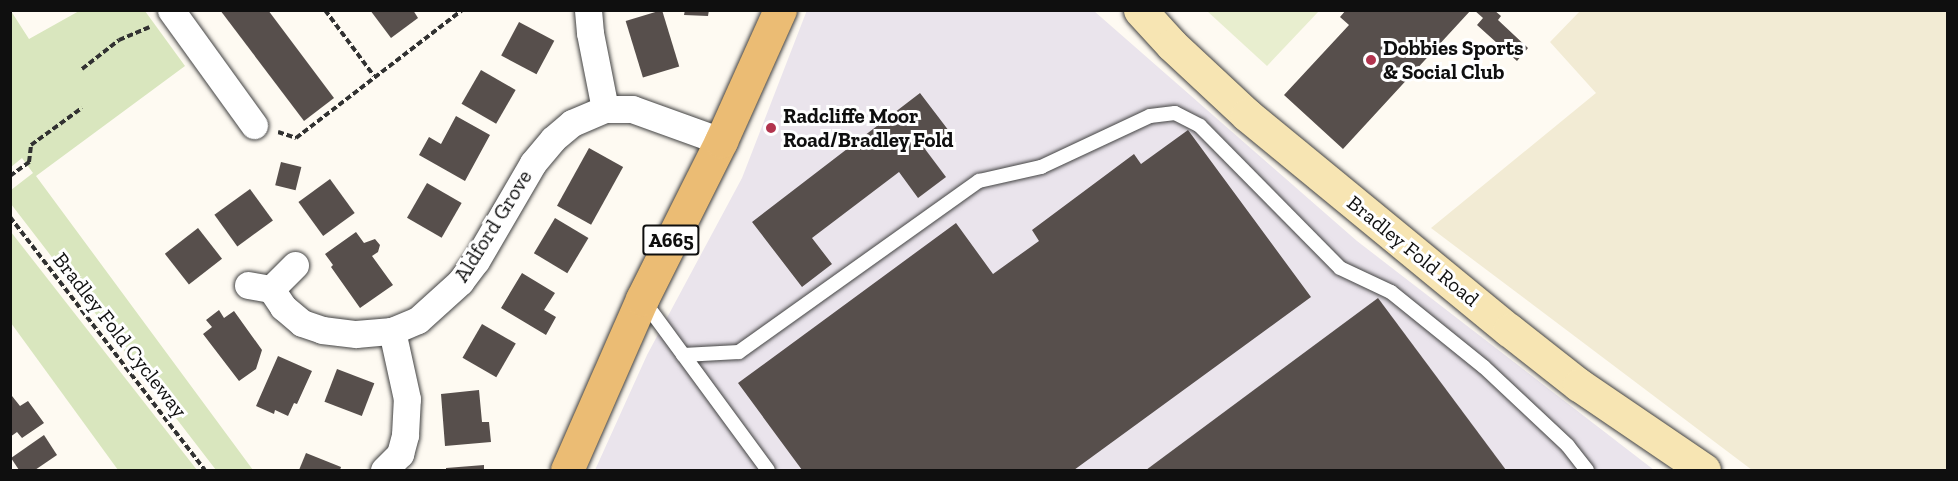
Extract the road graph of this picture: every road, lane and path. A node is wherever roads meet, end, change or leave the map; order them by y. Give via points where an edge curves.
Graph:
1 (325, 10) edge
2 (462, 10) edge
3 (588, 10) edge
4 (780, 10) edge
5 (1140, 10) edge
6 (172, 12) edge
7 (82, 69) dead end
8 (374, 76) junction
9 (82, 108) dead end
10 (605, 109) junction
11 (254, 125) joint
12 (721, 141) junction
13 (10, 176) edge
14 (10, 217) edge
15 (295, 265) dead end
16 (642, 299) junction
17 (392, 331) junction
18 (683, 355) junction
19 (205, 471) edge
20 (384, 471) edge
21 (567, 471) edge
22 (768, 471) edge
23 (1587, 471) edge
24 (1704, 471) edge

1 - 8 path
2 - 8 path
3 - 10 street
4 - 12 main road, A665
5 - 24 street, Bradley Fold Road via 1247,115 1509,330 1579,385
6 - 7 path via 119,40
6 - 11 street
8 - 11 path via 296,138
9 - 13 path via 31,145 30,162
10 - 12 street, Aldford Grove via 632,109
10 - 17 street, Aldford Grove via 572,123 553,139 460,282 418,320
12 - 16 main road, A665
14 - 19 path, Bradley Fold Cycleway
15 - 17 street, Aldford Grove via 259,287 302,323 356,334
16 - 18 lane
16 - 21 main road, A665
17 - 20 street via 407,399 405,435 400,454
18 - 22 lane
18 - 23 lane via 739,352 979,181 1041,167 1150,116 1175,113 1200,126 1340,268 1391,292 1484,367 1568,446

